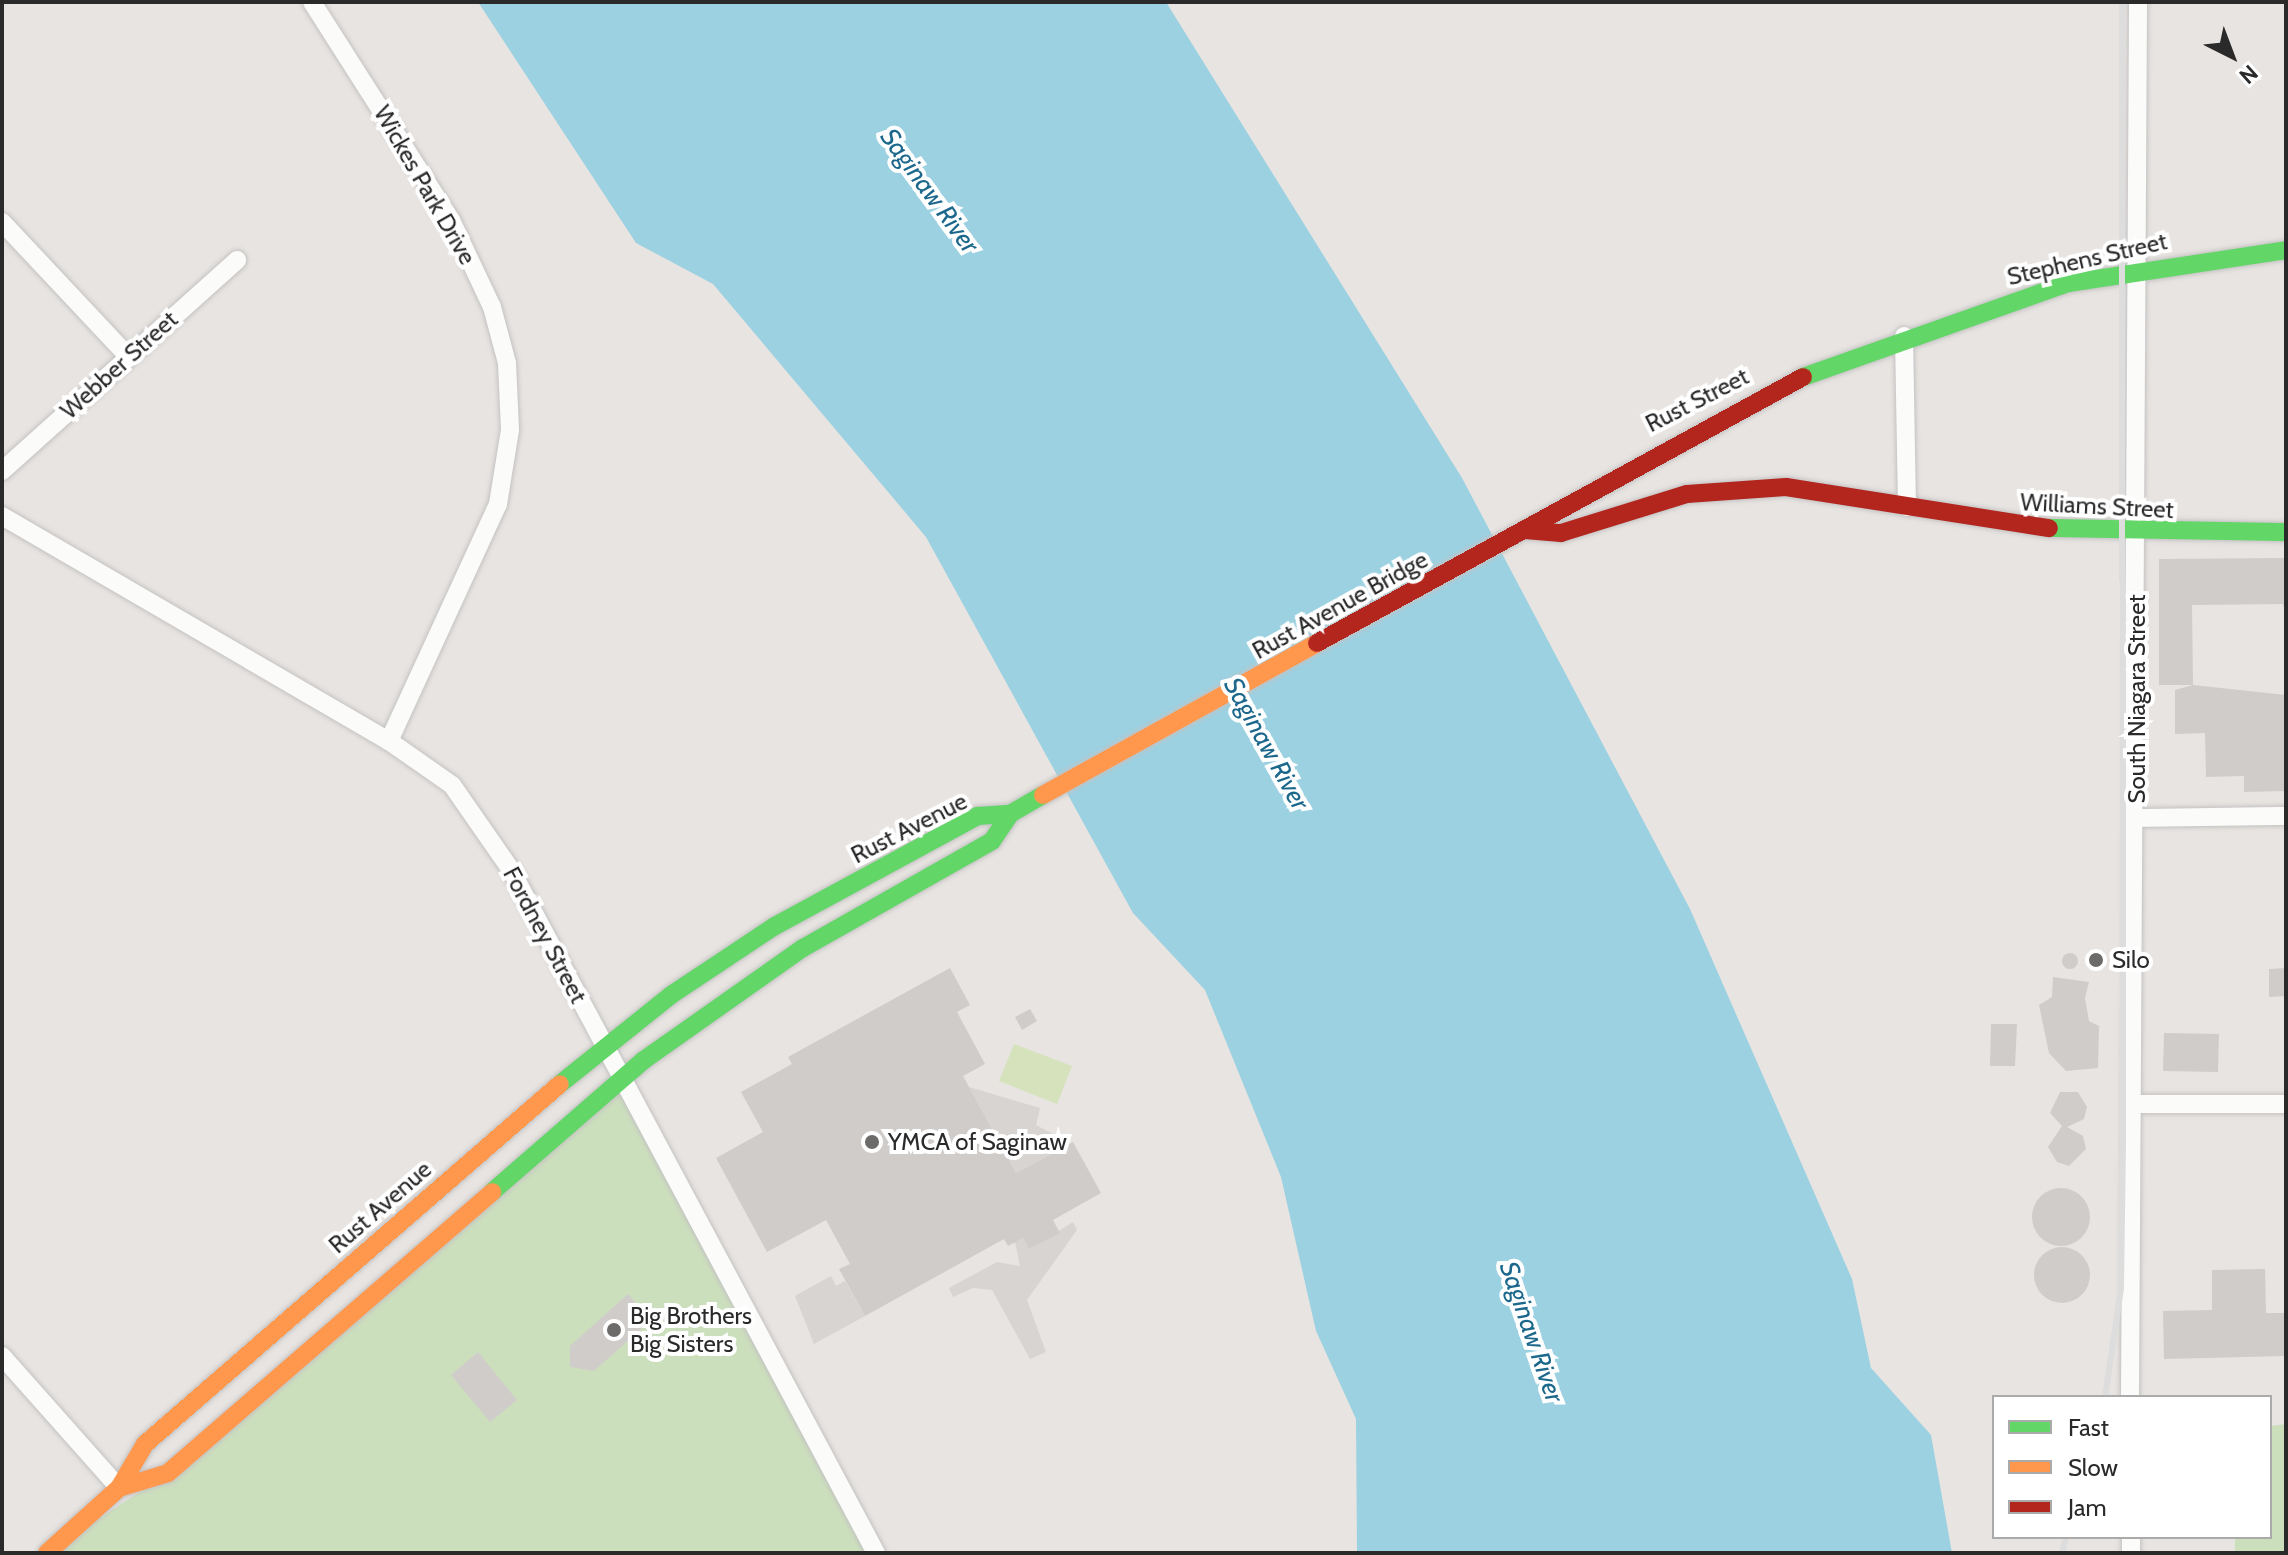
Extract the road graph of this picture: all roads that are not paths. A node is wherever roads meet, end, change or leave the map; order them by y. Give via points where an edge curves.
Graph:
1 (312, 2) edge
2 (2138, 2) edge
3 (4, 225) edge
4 (2286, 250) edge
5 (237, 260) dead end
6 (2137, 268) junction
7 (1904, 336) junction
8 (128, 356) junction
9 (2, 471) edge
10 (1907, 507) junction
11 (2, 516) edge
12 (1525, 530) junction
13 (2286, 532) edge
14 (2138, 534) junction
15 (389, 741) junction
16 (1010, 814) junction
17 (2286, 816) edge
18 (2137, 818) junction
19 (605, 1047) junction
20 (622, 1079) junction
21 (2137, 1104) junction
22 (2286, 1104) edge
23 (2, 1356) edge
24 (2130, 1395) edge
25 (119, 1488) junction
26 (47, 1553) edge
27 (876, 1553) edge

1 - 15 street, Wickes Park Drive via 451,220 492,307 510,394 498,504
2 - 6 street, South Niagara Street
3 - 8 street
4 - 6 highway, Stephens Street
5 - 8 street, Webber Street
6 - 7 highway, Stephens Street
6 - 14 street, South Niagara Street
7 - 10 street
7 - 12 highway, Rust Street via 1704,422 1547,509
8 - 9 street, Webber Street
10 - 12 highway, Williams Street via 1786,487 1722,489 1624,509 1561,533
10 - 14 highway, Williams Street via 1996,525
11 - 15 street, Fordney Street
12 - 16 highway, Rust Avenue Bridge
13 - 14 highway, Williams Street
14 - 18 street, South Niagara Street
15 - 19 street, Fordney Street via 452,785 476,815
16 - 19 highway, Rust Avenue via 978,816 775,926
16 - 20 highway, Rust Avenue via 992,841 803,948
17 - 18 street
18 - 21 street, South Niagara Street
19 - 20 street, Fordney Street
19 - 25 highway, Rust Avenue via 145,1444
20 - 25 highway, Rust Avenue via 168,1473
20 - 27 street, Fordney Street
21 - 22 street
21 - 24 street, South Niagara Street
23 - 25 street
25 - 26 highway, Rust Avenue

